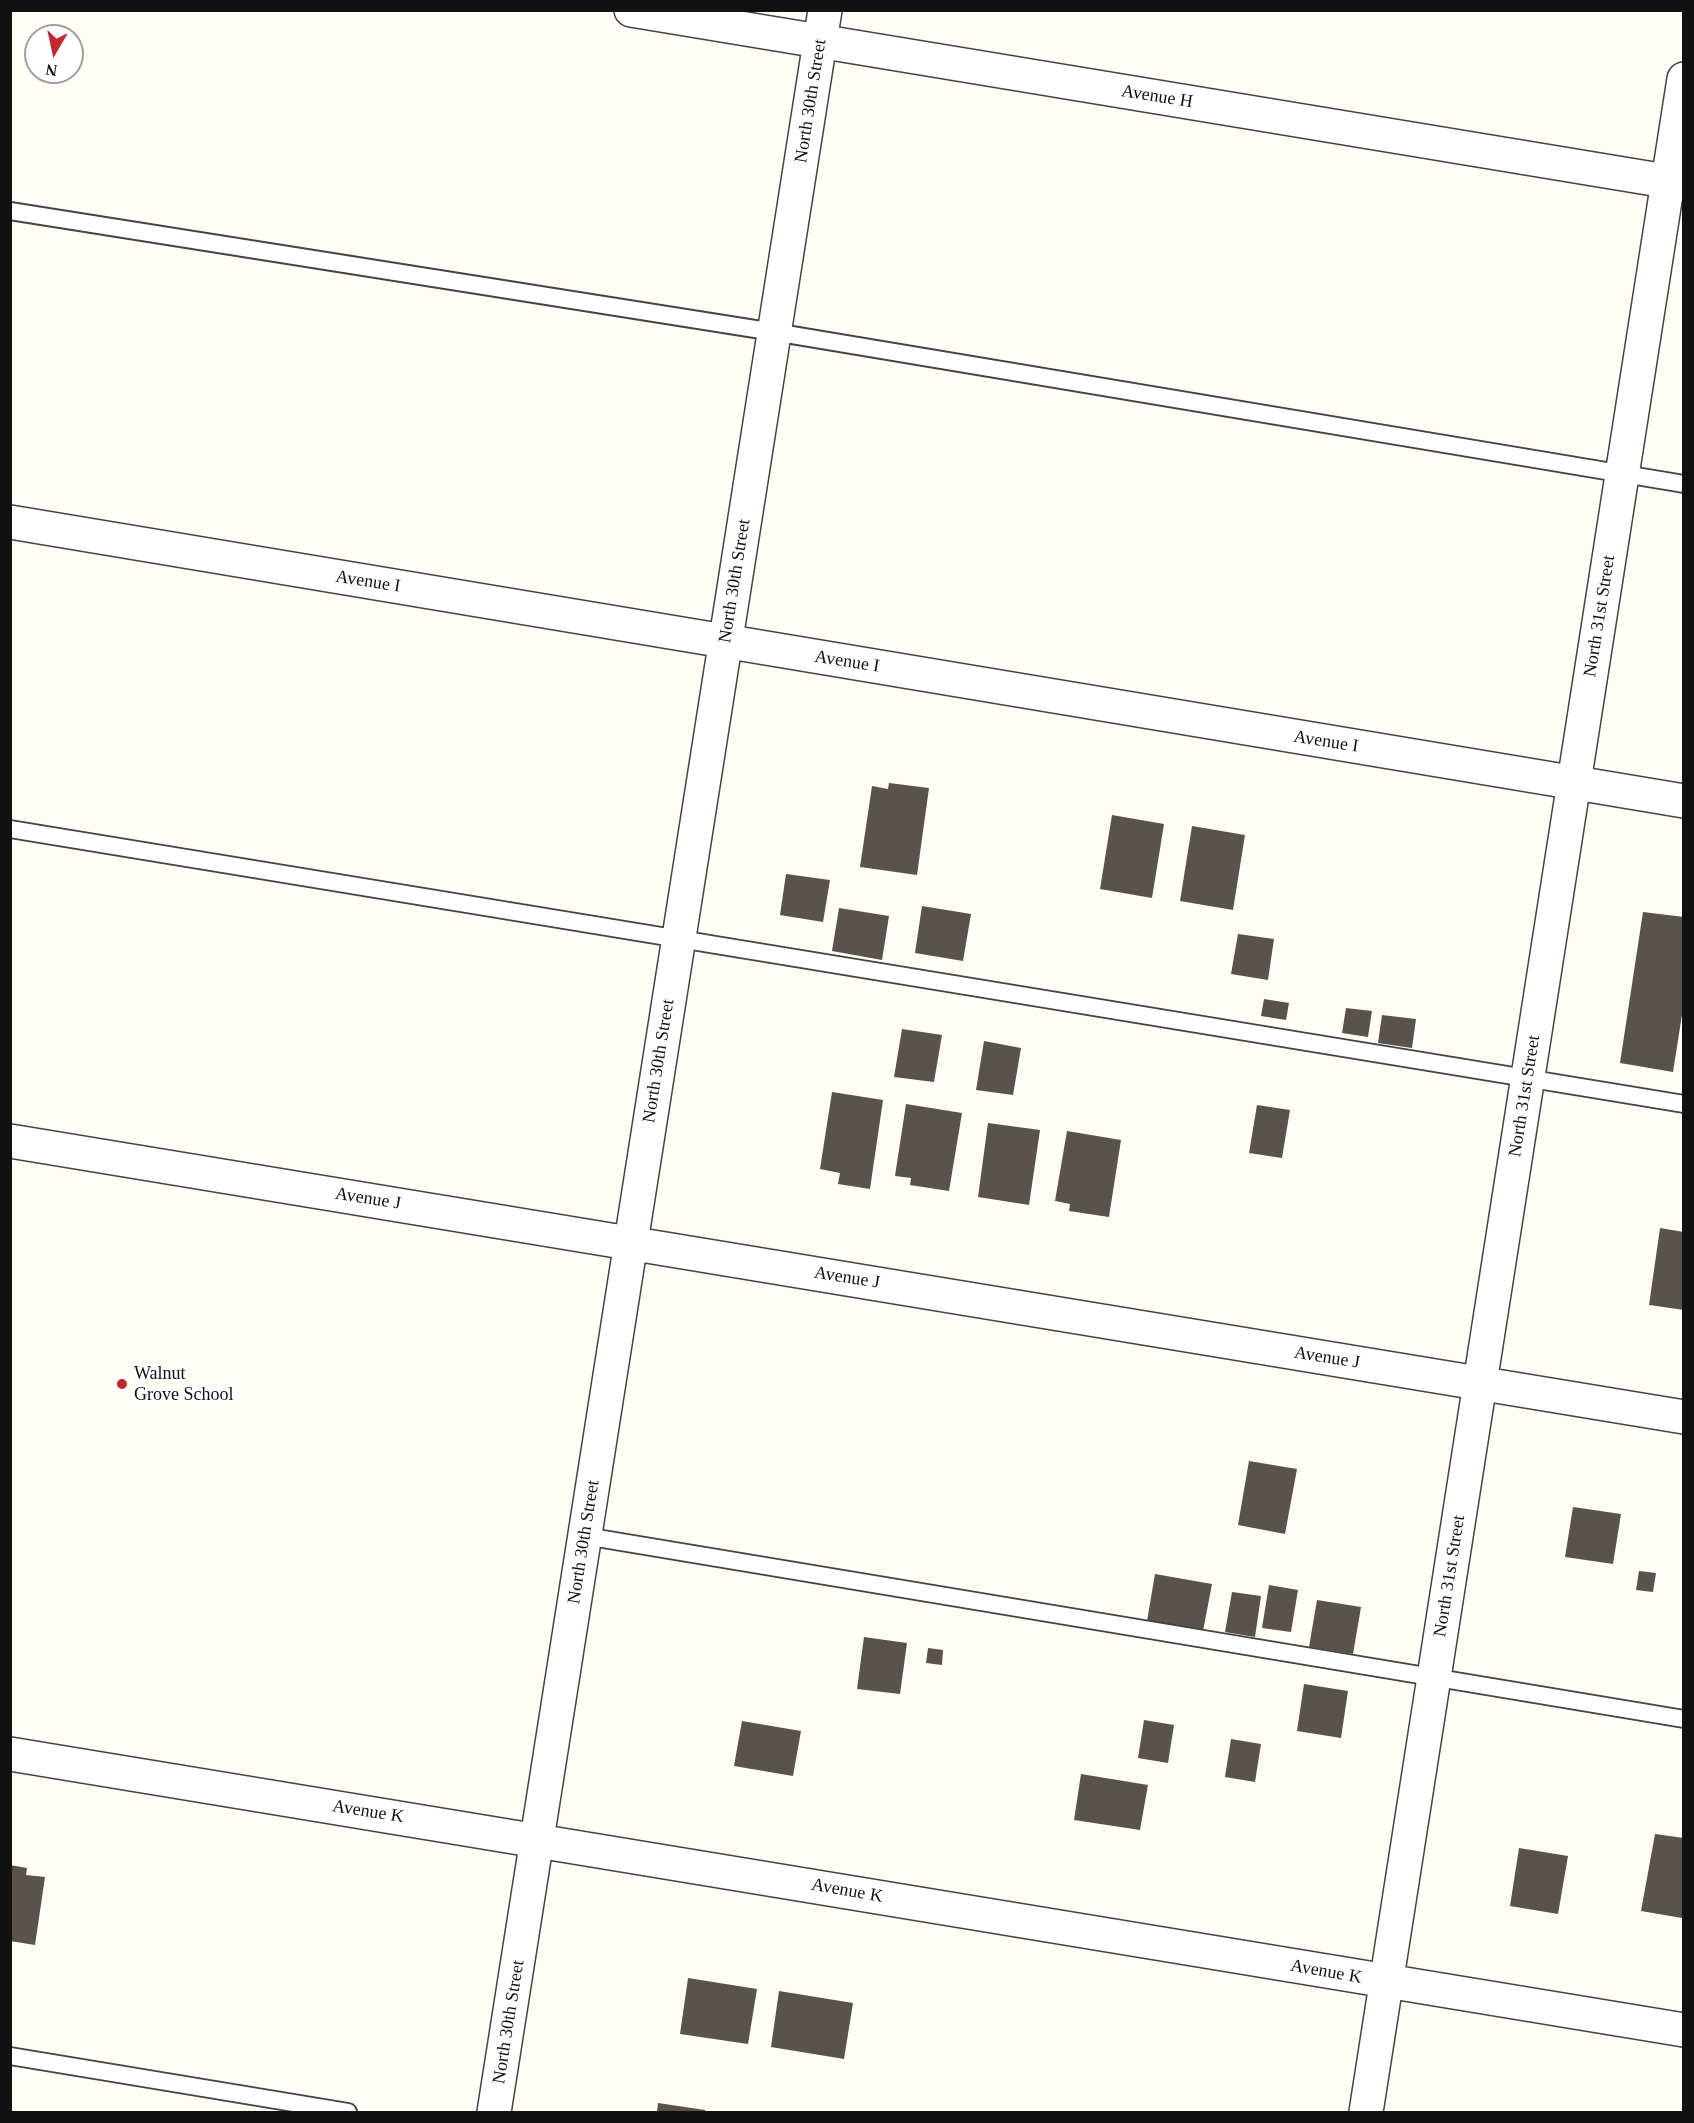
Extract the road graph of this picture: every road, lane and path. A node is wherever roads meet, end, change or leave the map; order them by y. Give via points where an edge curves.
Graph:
1 (631, 10) edge
2 (823, 26) edge
3 (1683, 79) edge
4 (1676, 182) edge
5 (10, 211) edge
6 (774, 332) junction
7 (1622, 474) junction
8 (1683, 484) edge
9 (10, 522) edge
10 (725, 641) junction
11 (1574, 783) junction
12 (1683, 801) edge
13 (10, 829) edge
14 (679, 937) junction
15 (1528, 1078) junction
16 (1683, 1104) edge
17 (10, 1141) edge
18 (631, 1243) junction
19 (1480, 1383) junction
20 (1683, 1417) edge
21 (585, 1536) junction
22 (1434, 1678) junction
23 (1683, 1719) edge
24 (10, 1754) edge
25 (537, 1839) junction
26 (1386, 1982) junction
27 (1683, 2030) edge
28 (10, 2056) edge
29 (348, 2112) edge
30 (494, 2112) edge
31 (1366, 2112) edge

1 - 2 street, Avenue H
2 - 4 street, Avenue H
2 - 6 street, North 30th Street
3 - 4 street, North 31st Street
4 - 7 street, North 31st Street
5 - 6 lane
6 - 7 lane
6 - 10 street, North 30th Street
7 - 8 lane
7 - 11 street, North 31st Street
9 - 10 street, Avenue I
10 - 11 street, Avenue I
10 - 14 street, North 30th Street
11 - 12 street, Avenue I
11 - 15 street, North 31st Street
13 - 14 lane
14 - 15 lane
14 - 18 street, North 30th Street
15 - 16 lane
15 - 19 street, North 31st Street
17 - 18 street, Avenue J
18 - 19 street, Avenue J
18 - 21 street, North 30th Street
19 - 20 street, Avenue J
19 - 22 street, North 31st Street
21 - 22 lane
21 - 25 street, North 30th Street
22 - 23 lane
22 - 26 street, North 31st Street
24 - 25 street, Avenue K
25 - 26 street, Avenue K
25 - 30 street, North 30th Street
26 - 27 street, Avenue K
26 - 31 street, North 31st Street
28 - 29 lane

